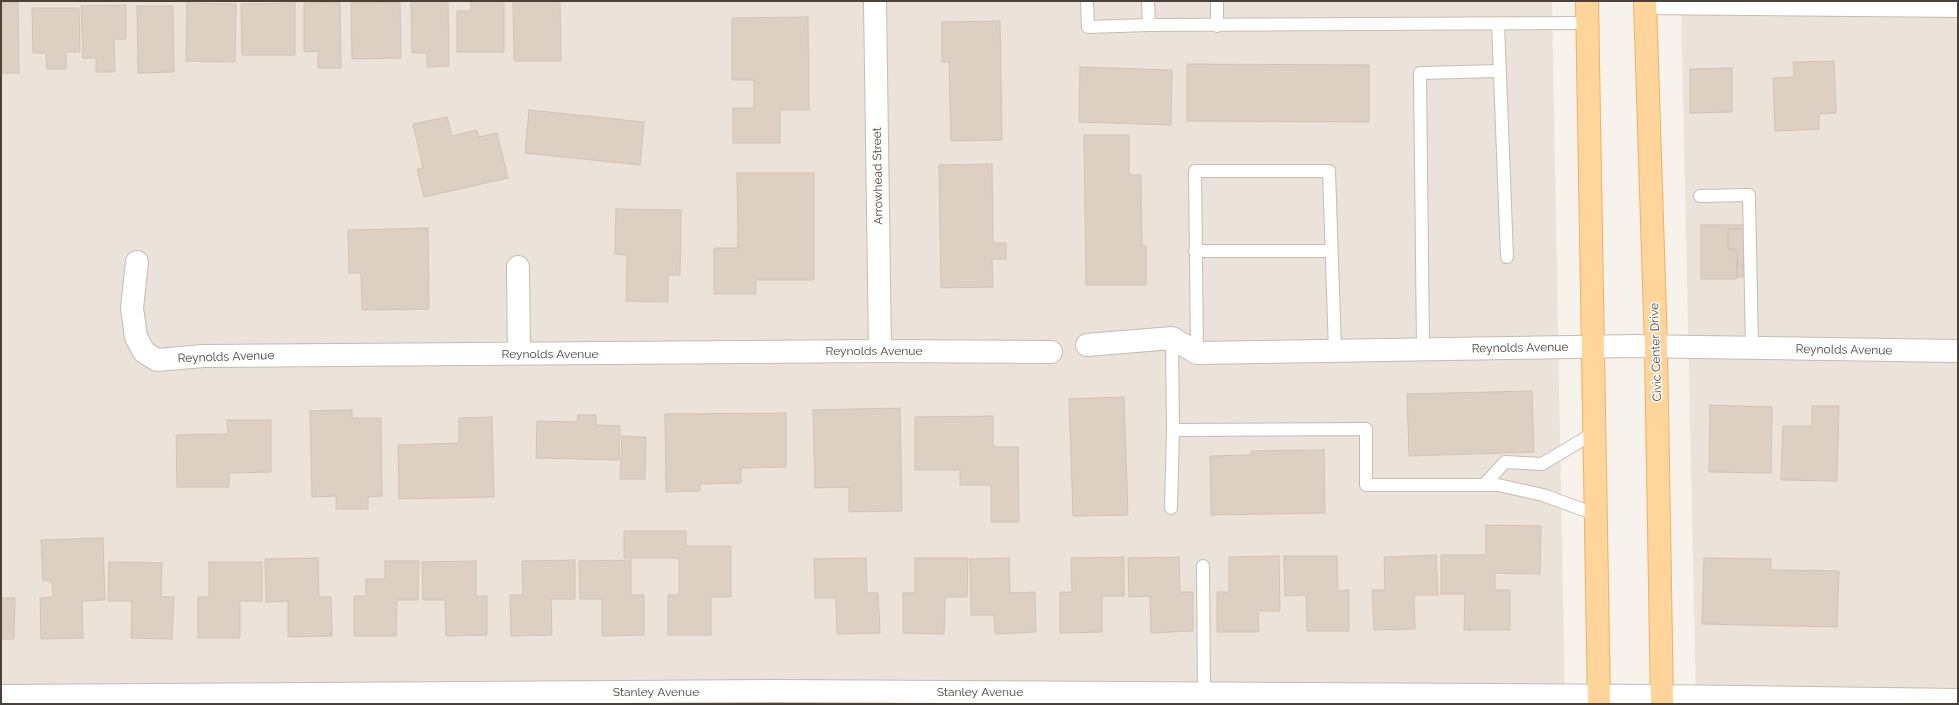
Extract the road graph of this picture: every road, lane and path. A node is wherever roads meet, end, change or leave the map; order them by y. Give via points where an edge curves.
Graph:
1 (875, 1) edge
2 (1087, 1) edge
3 (1148, 1) edge
4 (1217, 1) edge
5 (1587, 1) edge
6 (1645, 2) edge
7 (1958, 6) edge
8 (1498, 23) junction
9 (1587, 23) junction
10 (1149, 25) junction
11 (1217, 26) junction
12 (1500, 71) junction
13 (1700, 196) dead end
14 (1195, 251) junction
15 (1332, 251) junction
16 (1506, 257) dead end
17 (137, 262) dead end
18 (518, 267) dead end
19 (1172, 338) junction
20 (1087, 345) dead end
21 (1592, 347) junction
22 (1656, 347) junction
23 (1752, 348) junction
24 (1423, 349) junction
25 (880, 351) junction
26 (1335, 351) junction
27 (1958, 351) edge
28 (1051, 352) dead end
29 (1197, 352) junction
30 (519, 354) junction
31 (1173, 430) junction
32 (1594, 433) junction
33 (1484, 485) junction
34 (1171, 508) dead end
35 (1595, 514) junction
36 (1203, 566) dead end
37 (1204, 694) junction
38 (1, 696) edge
39 (774, 698) edge
40 (1598, 700) edge
41 (1662, 700) edge
42 (1958, 700) edge

1 - 25 street, Arrowhead Street
2 - 10 lane via 1088,27
3 - 10 lane
4 - 11 lane
5 - 9 main road
6 - 7 street
6 - 22 main road, Civic Center Drive
8 - 9 lane
8 - 11 lane
8 - 12 lane
9 - 21 main road
10 - 11 lane
12 - 16 lane
12 - 24 lane via 1420,73
13 - 23 lane via 1749,195
14 - 15 lane
14 - 15 lane via 1195,171 1329,171
14 - 29 lane
15 - 26 lane
17 - 30 street, Reynolds Avenue via 132,308 136,337 144,352 157,360 202,356
18 - 30 street
19 - 20 street
19 - 29 street, Reynolds Avenue
19 - 31 lane
21 - 22 street, Reynolds Avenue
21 - 24 street, Reynolds Avenue
21 - 32 main road
22 - 23 street, Reynolds Avenue
22 - 41 main road, Civic Center Drive
23 - 27 street, Reynolds Avenue
24 - 26 street, Reynolds Avenue
25 - 28 street, Reynolds Avenue
25 - 30 street, Reynolds Avenue
26 - 29 street, Reynolds Avenue
31 - 33 lane via 1366,429 1366,485
31 - 34 lane
32 - 33 lane via 1542,464 1505,462
32 - 35 main road
33 - 35 lane via 1498,485 1543,495
35 - 40 main road
36 - 37 lane
37 - 39 street, Stanley Avenue
37 - 40 street, Stanley Avenue
38 - 39 street, Stanley Avenue
40 - 41 street, Stanley Avenue
41 - 42 street, Stanley Avenue

